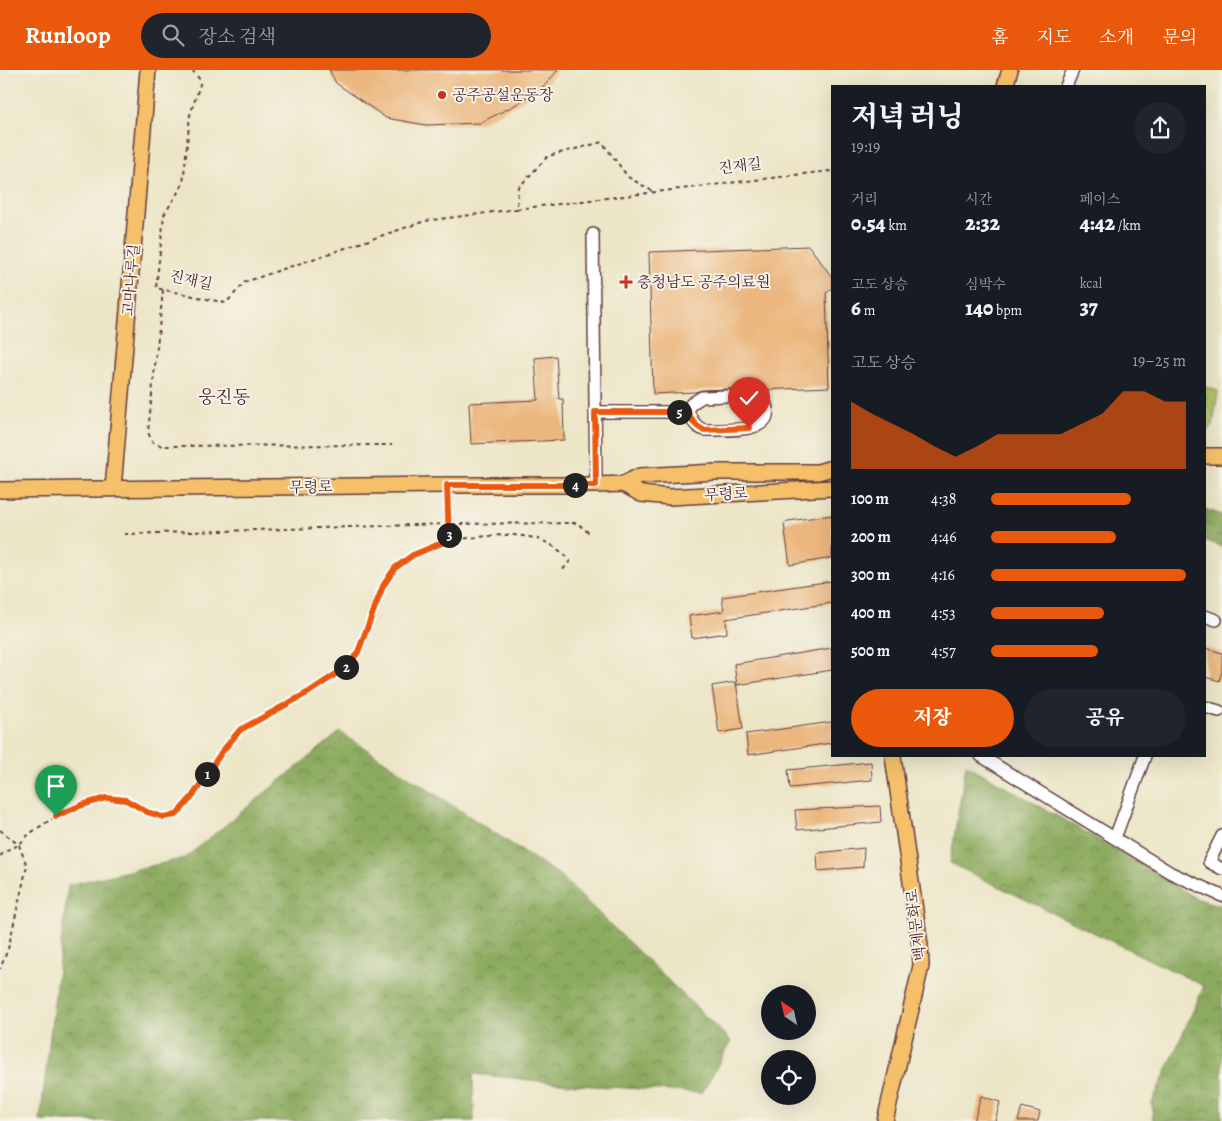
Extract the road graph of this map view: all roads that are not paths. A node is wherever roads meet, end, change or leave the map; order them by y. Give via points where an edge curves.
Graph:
1 (148, 70) edge
2 (1010, 70) edge
3 (1073, 70) edge
4 (1005, 85) edge
5 (1066, 85) edge
6 (593, 234) dead end
7 (595, 412) junction
8 (688, 412) junction
9 (1206, 456) edge
10 (1222, 456) edge
11 (831, 468) edge
12 (623, 484) junction
13 (596, 485) junction
14 (831, 488) edge
15 (113, 489) junction
16 (0, 490) edge
17 (1206, 707) edge
18 (1219, 711) dead end
19 (893, 757) edge
20 (983, 757) edge
21 (1145, 757) edge
22 (1222, 836) edge
23 (1115, 838) junction
24 (1222, 869) edge
25 (1222, 896) edge
26 (885, 1121) edge

1 - 15 main road, 고마나루길
2 - 4 main road
3 - 5 street
6 - 7 street
7 - 8 street
7 - 13 street
8 - 8 street via 692,421 704,430 758,426 766,420 768,412 762,399 754,395 702,397 691,404
9 - 10 main road
11 - 12 main road, 무령로 via 818,472 640,476
12 - 13 main road, 무령로
12 - 14 main road, 무령로 via 641,494 670,497
13 - 15 main road, 무령로
15 - 16 main road, 무령로
17 - 18 street
19 - 26 main road, 백제문화로 via 921,966
20 - 23 street
21 - 23 street
22 - 24 street via 1209,862
23 - 25 street via 1171,872

